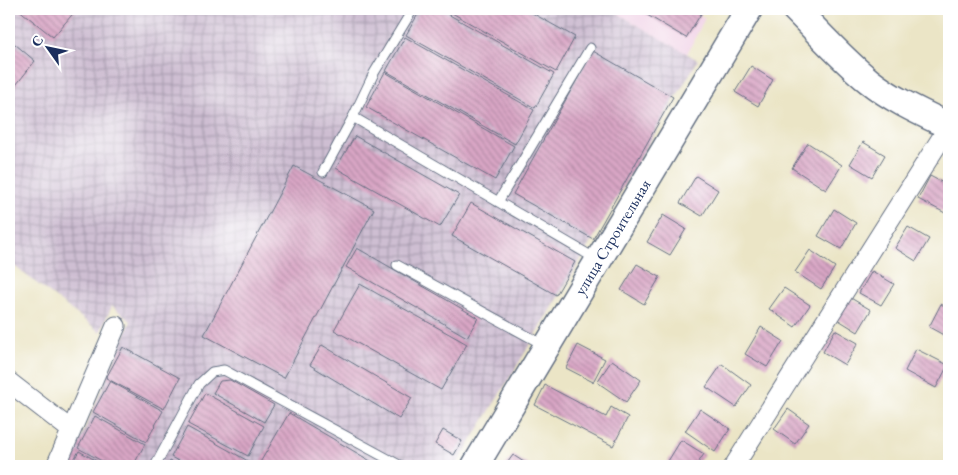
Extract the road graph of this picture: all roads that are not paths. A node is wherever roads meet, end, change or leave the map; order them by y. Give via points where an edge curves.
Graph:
1 (413, 9) edge
2 (749, 9) edge
3 (794, 9) edge
4 (590, 48) dead end
5 (353, 117) junction
6 (949, 126) edge
7 (323, 172) dead end
8 (498, 202) junction
9 (598, 260) junction
10 (397, 265) dead end
11 (116, 326) dead end
12 (546, 346) junction
13 (9, 382) edge
14 (72, 430) junction
15 (56, 466) edge
16 (154, 466) edge
17 (401, 466) edge
18 (475, 466) edge
19 (734, 466) edge

1 - 5 lane via 374,73
2 - 9 main road, улица Строительная
3 - 6 main road via 870,82
4 - 8 lane
5 - 7 lane
5 - 8 lane
6 - 19 street
8 - 9 lane
9 - 12 main road, улица Строительная
10 - 12 lane
11 - 14 street
12 - 18 main road, улица Строительная
13 - 14 street
14 - 15 street
16 - 17 lane via 198,384 212,372 224,370

